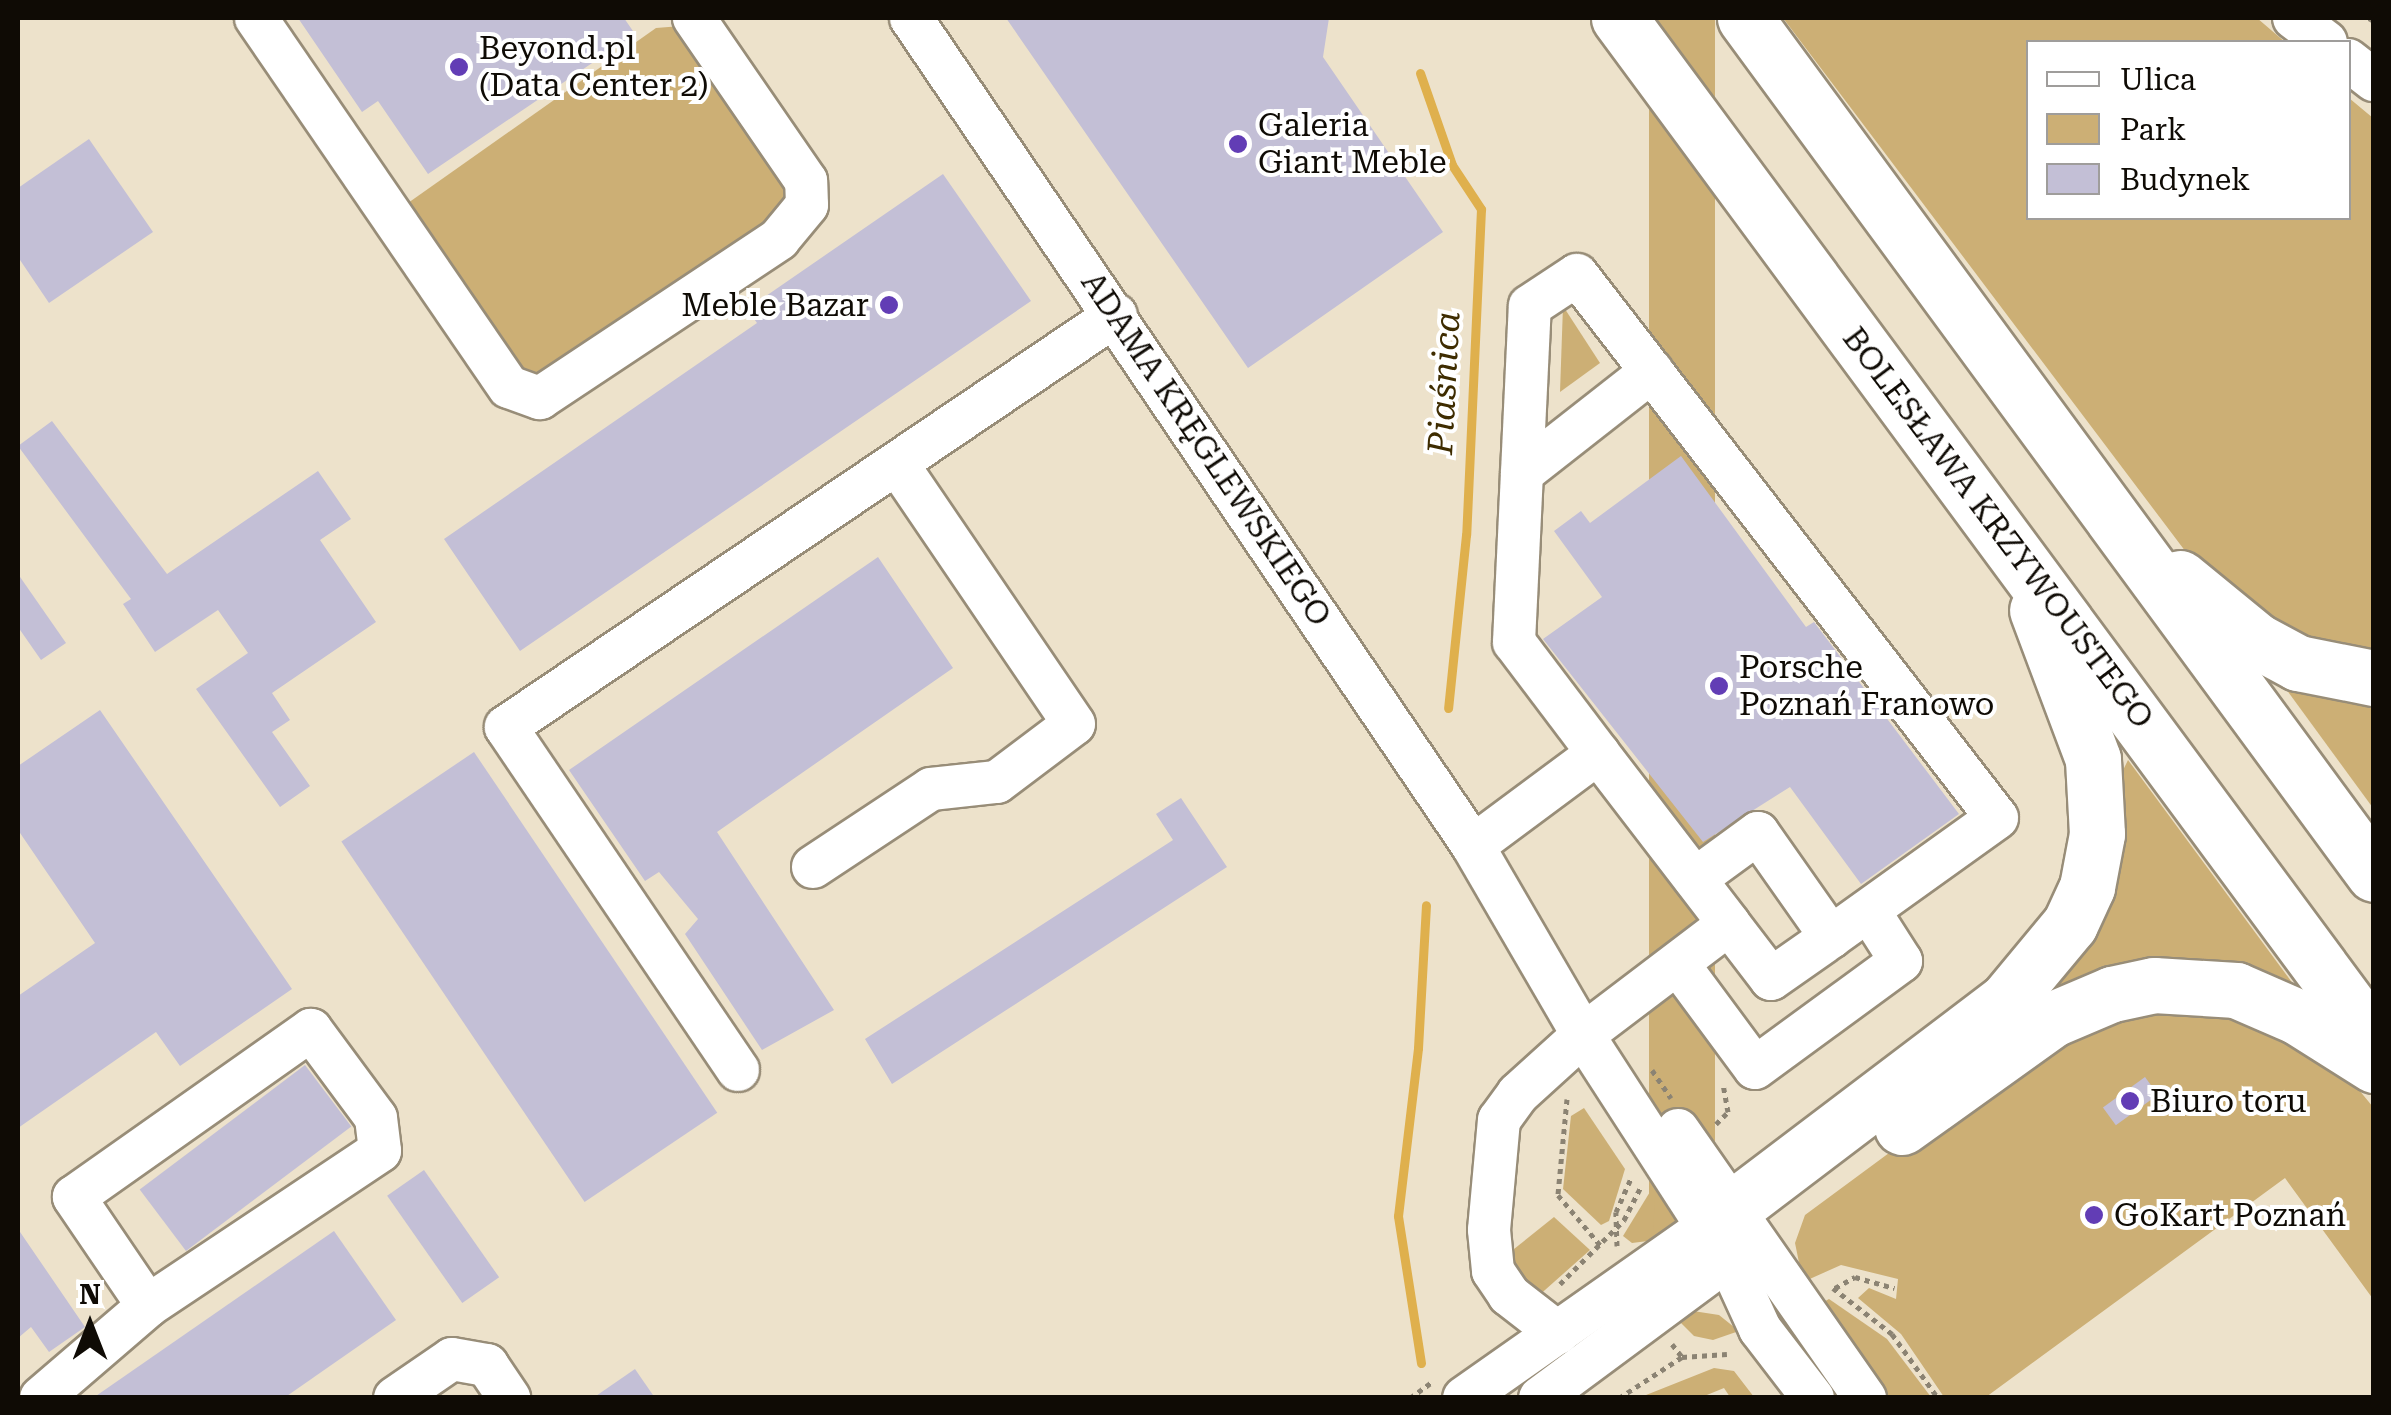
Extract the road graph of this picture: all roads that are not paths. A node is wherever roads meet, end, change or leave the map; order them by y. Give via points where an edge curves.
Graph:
1 (256, 18) edge
2 (694, 18) edge
3 (911, 18) edge
4 (1620, 18) edge
5 (1745, 18) edge
6 (2294, 18) edge
7 (2323, 40) edge
8 (2351, 62) edge
9 (2374, 80) edge
10 (1116, 315) junction
11 (1652, 372) junction
12 (896, 464) junction
13 (1522, 473) junction
14 (2123, 533) junction
15 (2030, 568) junction
16 (2374, 678) edge
17 (1598, 753) junction
18 (1473, 846) junction
19 (813, 866) dead end
20 (2374, 874) edge
21 (1696, 879) junction
22 (1868, 911) junction
23 (1729, 924) junction
24 (1832, 937) junction
25 (1678, 964) junction
26 (1771, 979) junction
27 (1718, 1018) junction
28 (1599, 1023) junction
29 (2374, 1040) edge
30 (2374, 1065) edge
31 (738, 1070) dead end
32 (1731, 1233) junction
33 (148, 1306) junction
34 (1543, 1323) junction
35 (1452, 1387) edge
36 (41, 1398) edge
37 (395, 1398) edge
38 (509, 1398) edge
39 (1540, 1398) edge
40 (1812, 1398) edge
41 (1865, 1398) edge

1 - 2 street via 509,387 540,398 779,239 807,205 800,171
3 - 10 street, ADAMA KRĘGLEWSKIEGO
4 - 15 main road, BOLESŁAWA KRZYWOUSTEGO
5 - 14 main road
6 - 7 street
8 - 9 street
10 - 12 street
10 - 18 street, ADAMA KRĘGLEWSKIEGO
11 - 13 street
11 - 13 street via 1578,274 1530,306
11 - 22 street via 1997,818
12 - 19 street via 1074,724 997,782 931,789
12 - 31 street via 506,727
13 - 17 street via 1514,642
14 - 16 main road via 2258,640 2298,662
14 - 20 main road
15 - 29 main road, BOLESŁAWA KRZYWOUSTEGO
15 - 32 main road via 2040,629 2093,759 2097,834 2082,900 2052,950 2006,1001
17 - 18 street
17 - 21 street
18 - 28 street, ADAMA KRĘGLEWSKIEGO
21 - 23 street
21 - 24 street via 1758,833
22 - 24 street
22 - 27 street via 1901,960 1755,1068
23 - 25 street
23 - 26 street
24 - 26 street
25 - 27 street
25 - 28 street
26 - 27 street
28 - 32 street, ADAMA KRĘGLEWSKIEGO via 1685,1150
28 - 34 street via 1499,1120 1489,1230 1493,1271
30 - 32 main road via 2298,1017 2236,990 2183,984 2112,994 2053,1019
32 - 34 street
32 - 39 street
32 - 40 street via 1760,1329
32 - 41 street via 1817,1295
33 - 33 street via 74,1197 311,1030 376,1118 380,1151
33 - 36 street
34 - 35 street
37 - 38 street via 452,1359 487,1365

